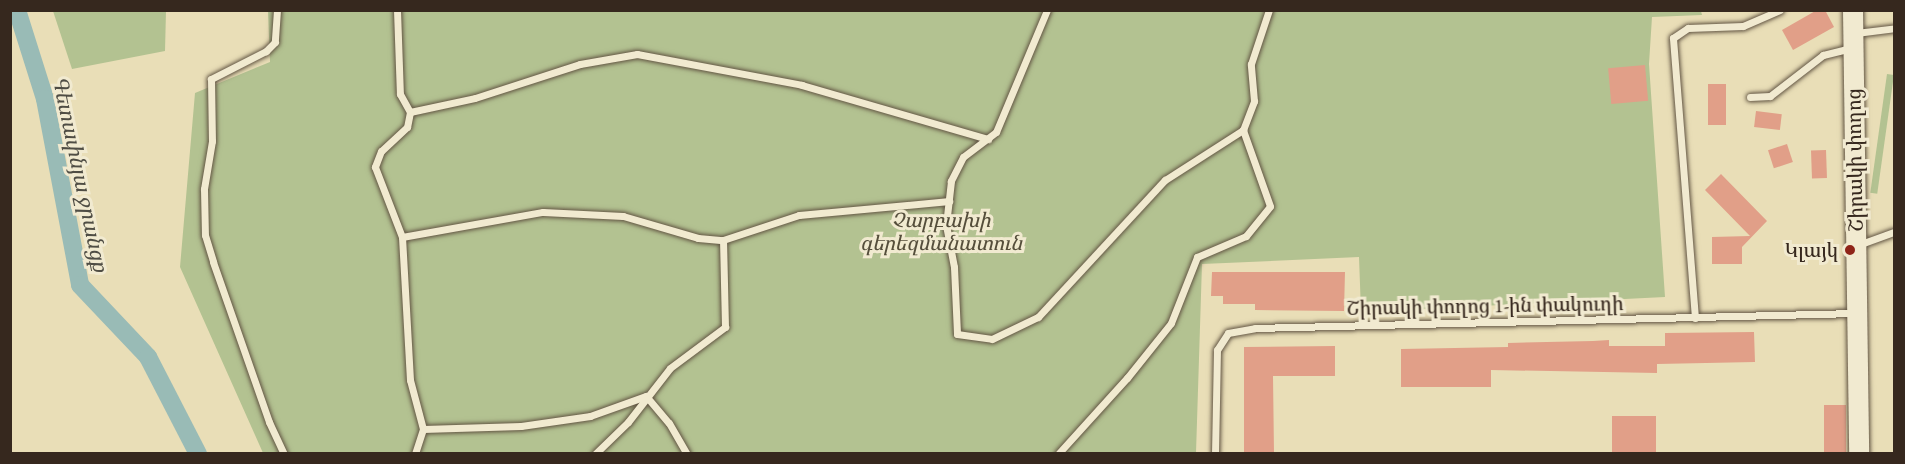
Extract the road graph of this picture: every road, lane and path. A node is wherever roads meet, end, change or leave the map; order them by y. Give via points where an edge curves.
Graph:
1 (276, 10) edge
2 (397, 10) edge
3 (1047, 10) edge
4 (1269, 10) edge
5 (1780, 10) edge
6 (1853, 10) edge
7 (1862, 10) edge
8 (1894, 28) edge
9 (1856, 38) junction
10 (1750, 97) dead end
11 (410, 111) junction
12 (1243, 130) junction
13 (988, 139) junction
14 (949, 201) junction
15 (1894, 232) edge
16 (402, 237) junction
17 (723, 240) junction
18 (1861, 244) junction
19 (1862, 313) junction
20 (1695, 318) junction
21 (649, 397) junction
22 (423, 429) junction
23 (284, 453) edge
24 (415, 453) edge
25 (595, 453) edge
26 (687, 453) edge
27 (1058, 453) edge
28 (1215, 453) edge
29 (1859, 453) edge
30 (1867, 453) edge

1 - 23 lane via 275,42 266,51 211,79 213,141 204,189 205,235 213,262 269,422
2 - 11 lane via 400,94
3 - 13 lane via 996,132
4 - 12 lane via 1251,64 1254,101
5 - 20 lane via 1743,26 1688,28 1673,38
6 - 9 main road, Շիրակի փողոց
7 - 9 main road, Շիրակի փողոց
8 - 9 lane
9 - 10 lane via 1823,55 1770,96
9 - 18 main road, Շիրակի փողոց
11 - 13 lane via 475,98 580,64 637,54 802,85
11 - 16 lane via 407,127 381,151 375,167
12 - 14 lane via 1165,180 1038,317 992,339 957,334 954,267 946,225
12 - 27 lane via 1270,206 1246,236 1197,257 1171,323
13 - 14 lane via 963,157 951,181
14 - 17 lane via 799,214
15 - 18 lane
16 - 17 lane via 543,212 623,216 698,238
16 - 22 lane via 410,380
17 - 21 lane via 725,327 670,368
18 - 19 main road, Շիրակի փողոց
19 - 20 lane, Շիրակի փողոց 1-ին փակուղի
19 - 29 main road, Շիրակի փողոց
19 - 30 main road, Շիրակի փողոց
20 - 28 lane, Շիրակի փողոց 1-ին փակուղի via 1255,328 1228,333 1217,350
21 - 22 lane via 590,416 521,426
21 - 25 lane
21 - 26 lane
22 - 24 lane

